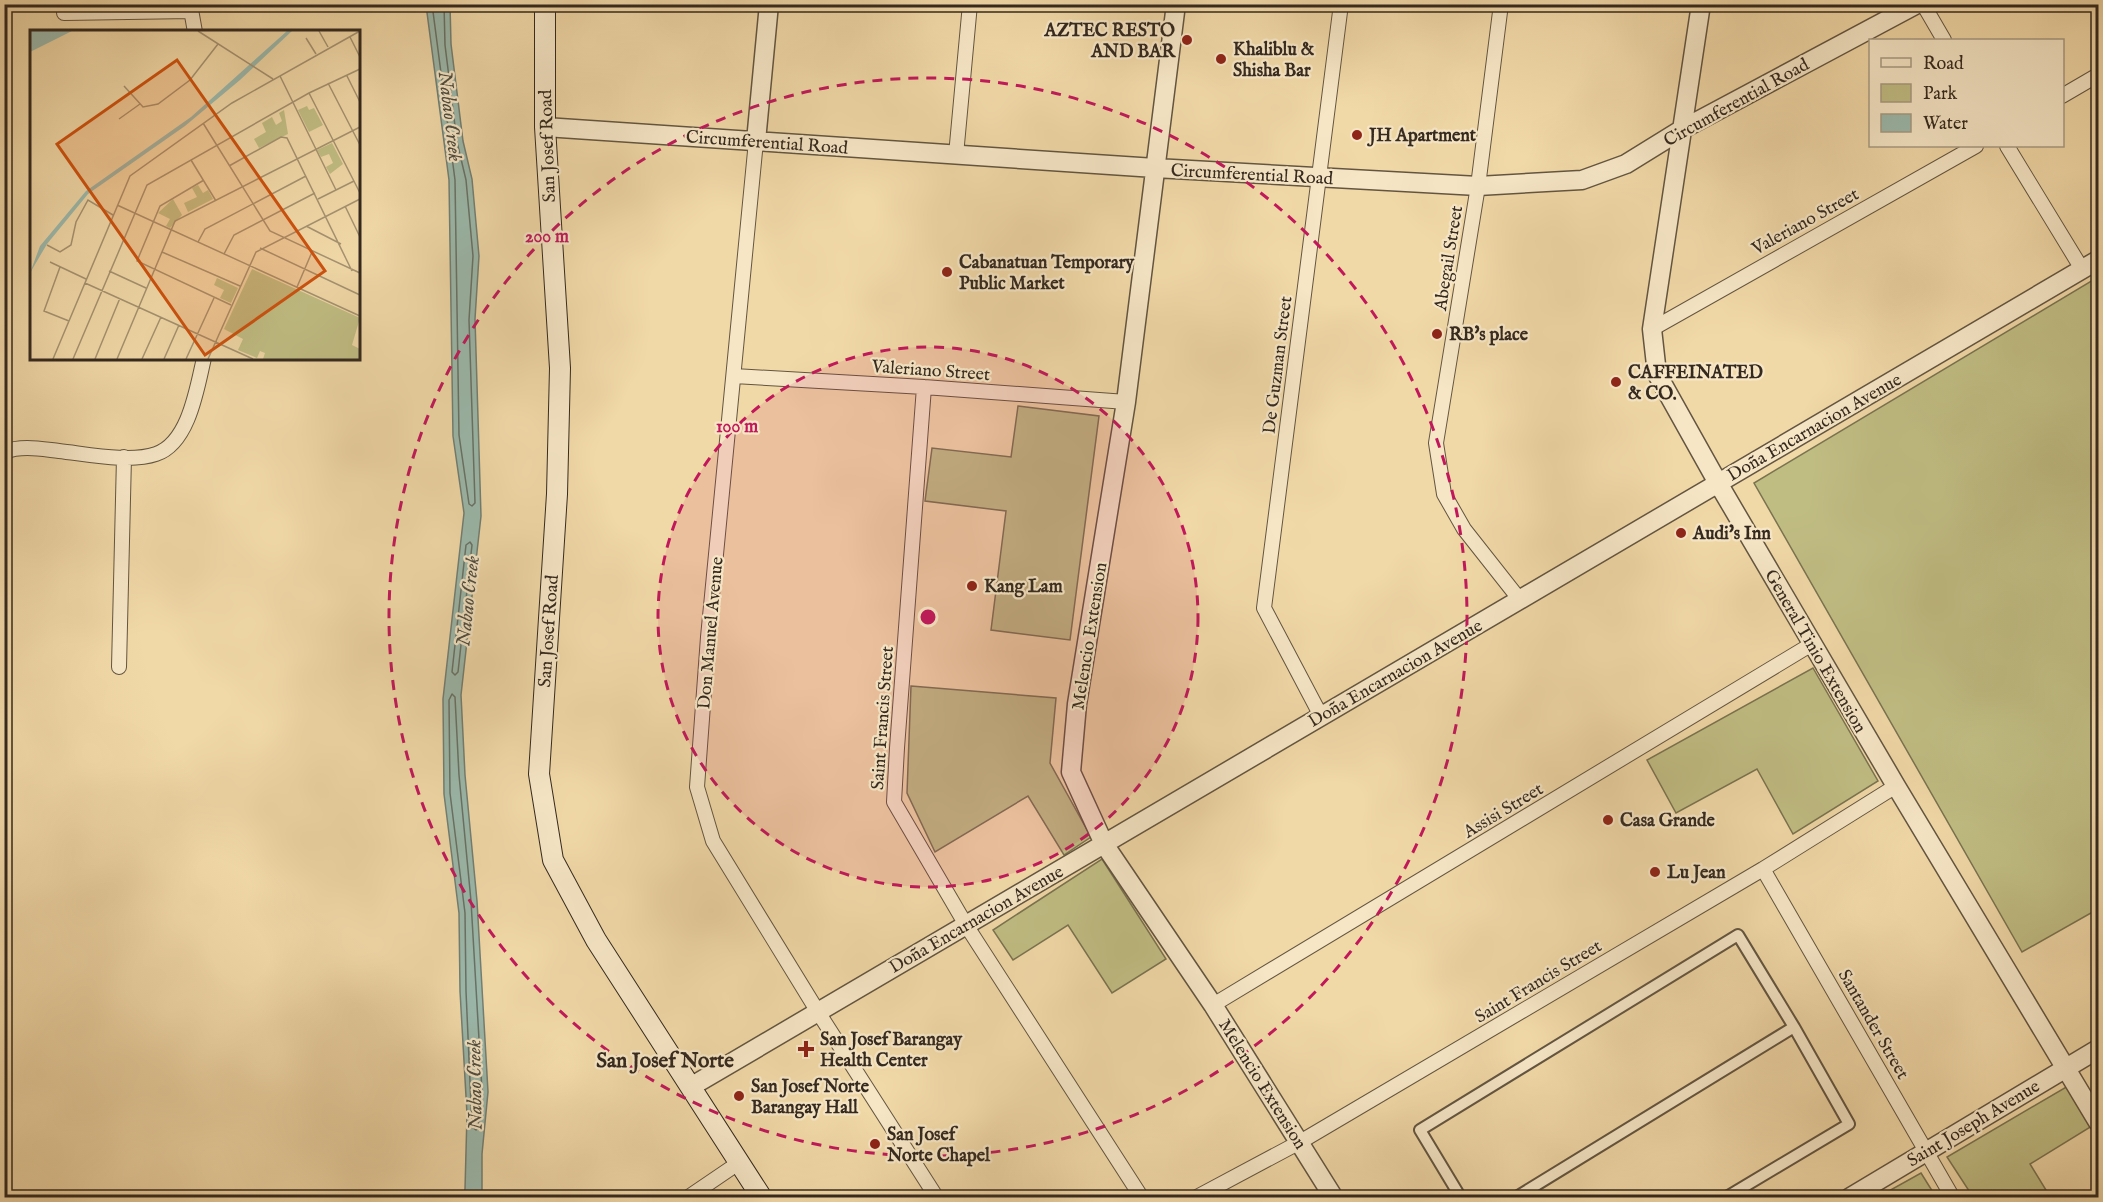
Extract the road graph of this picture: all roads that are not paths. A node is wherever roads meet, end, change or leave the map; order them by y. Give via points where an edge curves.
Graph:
1 (545, 4) edge
2 (769, 4) edge
3 (970, 4) edge
4 (1176, 4) edge
5 (1341, 4) edge
6 (1501, 4) edge
7 (1701, 4) edge
8 (1917, 4) edge
9 (1923, 4) edge
10 (190, 8) edge
11 (64, 13) dead end
12 (195, 30) edge
13 (1943, 39) edge
14 (2098, 75) edge
15 (2064, 95) edge
16 (545, 127) junction
17 (1681, 130) junction
18 (756, 141) junction
19 (1974, 147) edge
20 (2008, 147) edge
21 (956, 155) junction
22 (1155, 168) junction
23 (1319, 178) junction
24 (1478, 186) junction
25 (2098, 260) edge
26 (2082, 269) junction
27 (1652, 329) junction
28 (204, 360) edge
29 (734, 376) junction
30 (924, 387) junction
31 (1126, 402) junction
32 (4, 452) edge
33 (124, 457) junction
34 (1718, 483) junction
35 (1520, 600) junction
36 (1812, 644) junction
37 (119, 667) dead end
38 (1321, 716) junction
39 (1896, 786) junction
40 (1104, 844) junction
41 (1763, 869) junction
42 (966, 925) junction
43 (1213, 1005) junction
44 (818, 1012) junction
45 (1794, 1028) junction
46 (2098, 1050) edge
47 (2066, 1068) junction
48 (692, 1086) junction
49 (2098, 1122) edge
50 (1300, 1142) junction
51 (1926, 1151) junction
52 (740, 1162) junction
53 (687, 1197) edge
54 (762, 1197) edge
55 (937, 1197) edge
56 (1142, 1197) edge
57 (1195, 1197) edge
58 (1334, 1197) edge
59 (1461, 1197) edge
60 (1515, 1197) edge
61 (1725, 1197) edge
62 (1849, 1197) edge
63 (1953, 1197) edge

1 - 16 main road, San Josef Road
2 - 18 street, Don Manuel Avenue
3 - 21 street
4 - 22 street, Melencio Extension
5 - 23 street, De Guzman Street
6 - 24 street, Abegail Street
7 - 17 street, General Tinio Extension
8 - 17 street, Circumferential Road
9 - 13 street
10 - 11 street
10 - 12 street
14 - 15 street
16 - 18 street, Circumferential Road
16 - 48 main road, San Josef Road via 560,368 557,494 539,774 553,860 596,940
17 - 24 street, Circumferential Road via 1626,164 1582,180
17 - 27 street, General Tinio Extension
18 - 21 street, Circumferential Road
18 - 29 street, Don Manuel Avenue
19 - 27 street, Valeriano Street
20 - 26 street
21 - 22 street, Circumferential Road
22 - 23 street, Circumferential Road
22 - 31 street, Melencio Extension
23 - 24 street, Circumferential Road
23 - 38 street, De Guzman Street via 1264,608
24 - 35 street, Abegail Street via 1436,443 1444,494 1464,529
25 - 26 street, Doña Encarnacion Avenue
26 - 34 street, Doña Encarnacion Avenue
27 - 34 street, General Tinio Extension via 1657,374
28 - 33 street via 191,412 171,445 158,454
29 - 30 street, Valeriano Street
29 - 44 street, Don Manuel Avenue via 697,787 713,840
30 - 31 street, Valeriano Street
30 - 42 street, Saint Francis Street via 894,802
31 - 40 street, Melencio Extension via 1077,704 1071,772
32 - 33 street via 30,448
33 - 37 street
34 - 35 street, Doña Encarnacion Avenue
34 - 36 street, General Tinio Extension
35 - 38 street, Doña Encarnacion Avenue
36 - 39 street, General Tinio Extension
36 - 43 street, Assisi Street
38 - 40 street, Doña Encarnacion Avenue
39 - 41 street, Saint Francis Street
39 - 47 street, General Tinio Extension
40 - 42 street, Doña Encarnacion Avenue
40 - 43 street, Melencio Extension
41 - 50 street, Saint Francis Street
41 - 51 street, Santander Street
42 - 44 street, Doña Encarnacion Avenue
42 - 56 street, Saint Francis Street
43 - 50 street, Melencio Extension
44 - 48 street, Doña Encarnacion Avenue
44 - 55 street, Don Manuel Avenue
45 - 59 street via 1738,935 1420,1130
45 - 60 street
45 - 61 street via 1850,1124
46 - 47 street, Saint Joseph Avenue
47 - 49 street, General Tinio Extension
47 - 51 street, Saint Joseph Avenue
48 - 52 main road, San Josef Road
50 - 57 street, Saint Francis Street
50 - 58 street, Melencio Extension
51 - 62 street, Saint Joseph Avenue
51 - 63 street, Santander Street
52 - 53 street
52 - 54 main road, San Josef Road

